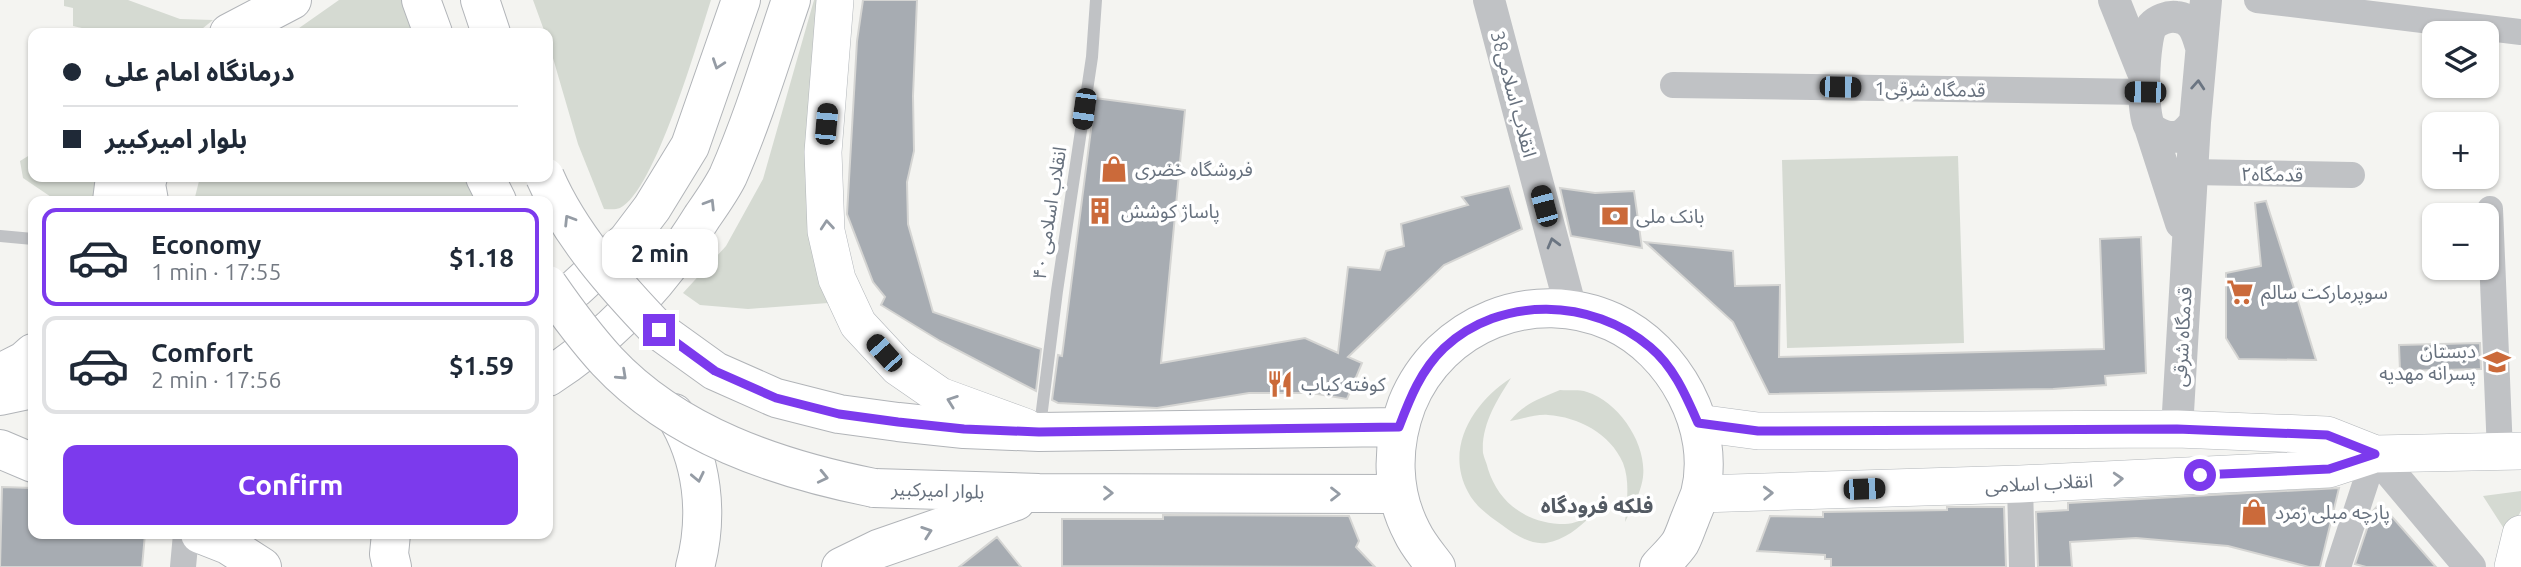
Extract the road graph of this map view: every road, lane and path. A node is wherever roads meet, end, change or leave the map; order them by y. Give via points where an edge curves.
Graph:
1 (421, 0) edge
2 (480, 0) edge
3 (741, 0) edge
4 (791, 0) edge
5 (835, 0) edge
6 (1096, 0) edge
7 (1489, 0) edge
8 (2114, 0) edge
9 (2206, 0) edge
10 (2257, 0) edge
11 (2167, 8) edge
12 (431, 28) edge
13 (489, 28) edge
14 (2521, 32) edge
15 (2201, 47) junction
16 (1673, 85) dead end
17 (2145, 86) junction
18 (2195, 122) junction
19 (2150, 127) junction
20 (2191, 172) junction
21 (2352, 175) dead end
22 (547, 182) edge
23 (0, 236) edge
24 (28, 239) edge
25 (2187, 244) junction
26 (2496, 280) edge
27 (553, 291) edge
28 (553, 304) edge
29 (1571, 309) junction
30 (28, 357) edge
31 (0, 373) edge
32 (553, 374) edge
33 (28, 390) edge
34 (0, 396) edge
35 (674, 414) junction
36 (1698, 423) junction
37 (1399, 427) junction
38 (2177, 429) junction
39 (1039, 432) junction
40 (28, 445) edge
41 (0, 447) edge
42 (2510, 451) edge
43 (2375, 454) junction
44 (28, 461) edge
45 (2020, 484) junction
46 (1040, 493) junction
47 (1398, 494) junction
48 (1700, 494) junction
49 (2521, 534) edge
50 (186, 539) edge
51 (213, 539) edge
52 (390, 539) edge
53 (878, 558) edge
54 (183, 567) edge
55 (262, 567) edge
56 (392, 567) edge
57 (695, 567) edge
58 (842, 567) edge
59 (1436, 567) edge
60 (1659, 567) edge
61 (2022, 567) edge
62 (2337, 567) edge
63 (2470, 567) edge
64 (2513, 567) edge

1 - 12 main road
2 - 13 main road
3 -> 28 main road via 690,146 652,208 627,241
32 -> 4 main road via 620,320 681,251 727,178
39 -> 5 main road via 940,396 898,368 858,324 837,279 826,231 823,152
6 - 39 lane, انقلاب اسلامی ۴۰
29 -> 7 street, 38انقلاب اسلامی
8 - 17 street
9 - 15 street
10 - 14 street
11 - 15 street via 2186,19 2197,32
11 - 17 street via 2147,38
18 -> 15 street, قدمگاه شرقی
16 - 17 street, 1قدمگاه شرقی
17 - 19 street, قدمگاه شرقی
18 - 19 street via 2184,135 2173,138
18 - 20 street, قدمگاه شرقی
19 - 25 street, قدمگاه شرقی
20 - 21 street, قدمگاه۲
20 - 25 street, قدمگاه شرقی
39 -> 22 main road, bridge via 964,429 839,414 776,398 715,371 659,330 624,295
23 - 24 lane
25 - 38 street, قدمگاه شرقی
26 - 42 street
27 -> 35 main road, بلوار امیرکبیر, bridge via 607,360
29 - 36 main road via 1614,323 1651,347 1680,382
29 - 37 main road via 1525,309 1482,323 1444,348 1415,384
30 - 31 main road
33 - 34 main road
35 -> 46 main road, بلوار امیرکبیر, bridge via 714,438 820,477 874,488
35 -> 57 main road via 695,460 704,504
36 - 38 main road, انقلاب اسلامی via 1758,431
36 - 48 main road via 1703,470
37 - 39 main road
37 - 47 main road via 1395,460
38 - 43 main road, انقلاب اسلامی via 2327,435
40 - 41 main road
41 - 44 main road
42 - 43 main road, انقلاب اسلامی
45 -> 43 main road, انقلاب اسلامی via 2329,469
43 - 62 street
43 - 63 street
48 -> 45 main road, انقلاب اسلامی
45 - 61 street
46 -> 47 main road, بلوار امیرکبیر
53 -> 46 main road
47 - 59 main road via 1412,533
48 - 60 main road via 1680,542
49 - 64 main road
50 - 54 street
51 - 55 main road
52 - 56 main road
53 - 58 main road

